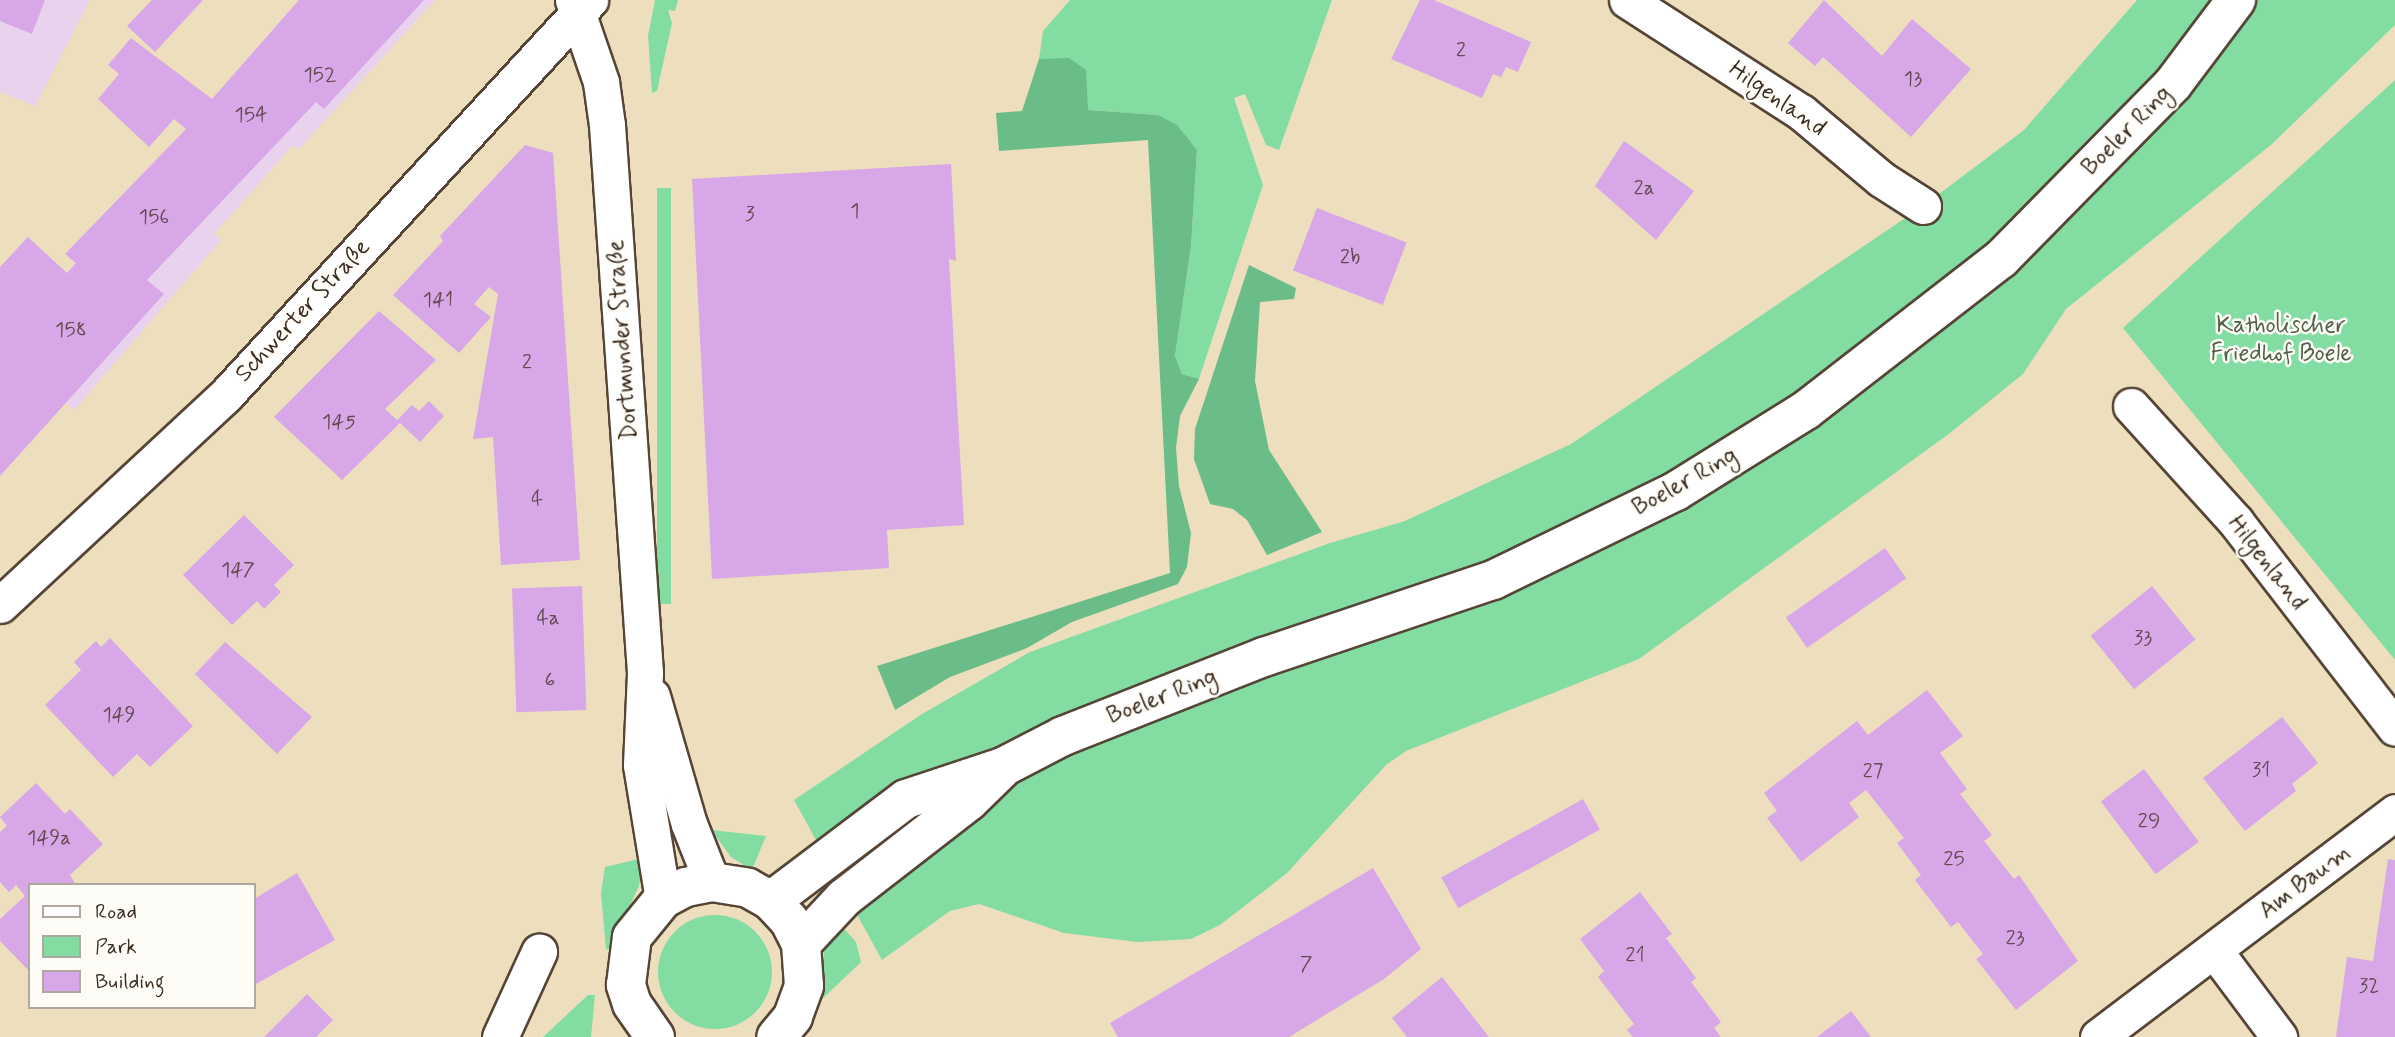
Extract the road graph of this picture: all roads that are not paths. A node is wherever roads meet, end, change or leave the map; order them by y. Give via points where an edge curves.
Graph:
1 (1626, 0) edge
2 (2236, 0) edge
3 (580, 4) edge
4 (1923, 206) dead end
5 (2131, 406) dead end
6 (0, 605) edge
7 (645, 673) junction
8 (2395, 728) edge
9 (1005, 766) junction
10 (2395, 812) edge
11 (712, 882) junction
12 (663, 898) junction
13 (771, 901) junction
14 (801, 944) junction
15 (2214, 950) junction
16 (539, 952) dead end
17 (649, 1035) edge
18 (500, 1037) edge
19 (776, 1037) edge
20 (2098, 1037) edge
21 (2279, 1037) edge

1 - 4 street, Hilgenland via 1801,112
2 - 9 main road, Boeler Ring via 2174,84 2001,258 1805,410 1699,476 1493,580 1264,657 1063,736
3 - 6 street, Schwerter Straße via 225,396
3 - 7 street, Dortmunder Straße via 601,82 607,125
5 - 8 street, Hilgenland via 2236,522
7 - 11 street, Dortmunder Straße
7 - 12 street, Dortmunder Straße via 641,765
9 - 13 main road, Boeler Ring via 906,799
9 - 14 main road, Boeler Ring via 969,801 844,898
10 - 15 street, Am Baum
11 - 12 main road
11 - 13 main road via 748,888
12 - 17 main road via 643,919 627,957 626,985
13 - 14 main road via 789,920
14 - 19 main road via 805,965 802,994 793,1017
15 - 20 street, Am Baum
15 - 21 street
16 - 18 street

